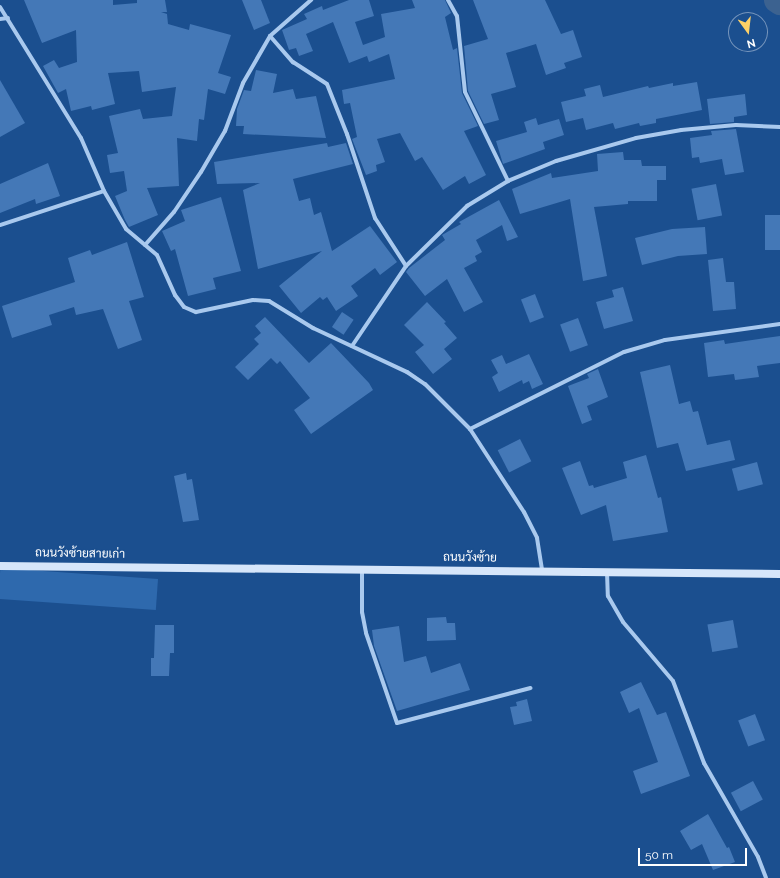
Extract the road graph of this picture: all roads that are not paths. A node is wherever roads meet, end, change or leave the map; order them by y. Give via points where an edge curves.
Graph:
1 (311, 0) edge
2 (448, 0) edge
3 (0, 6) edge
4 (8, 18) junction
5 (0, 19) edge
6 (270, 36) junction
7 (780, 128) edge
8 (508, 181) junction
9 (104, 192) junction
10 (0, 226) edge
11 (145, 245) junction
12 (406, 266) junction
13 (780, 324) edge
14 (352, 346) junction
15 (470, 429) junction
16 (0, 566) edge
17 (159, 567) joint
18 (362, 569) junction
19 (542, 571) junction
20 (607, 571) junction
21 (780, 574) edge
22 (530, 688) dead end
23 (766, 878) edge

1 - 6 street
2 - 8 street via 457,16 465,92
3 - 4 street
4 - 5 street
4 - 9 street via 81,138
6 - 11 street via 243,83 225,131 201,172 174,212
6 - 12 street via 293,62 327,84 347,134 374,218
7 - 8 street via 736,125 681,130 636,138 563,159
8 - 12 street via 467,206
9 - 10 street
9 - 11 street via 126,229
11 - 14 street via 157,255 175,296 184,308 196,312 253,300 269,300 313,328
12 - 14 street
13 - 15 street via 665,340 624,352
14 - 15 street via 407,372 425,384
15 - 19 street via 524,512 537,538
16 - 17 main road, ถนนวังซ้ายสายเก่า
17 - 18 main road, ถนนวังซ้าย
18 - 19 main road, ถนนวังซ้าย
18 - 22 street via 362,612 366,634 397,723
19 - 20 main road, ถนนวังซ้าย
20 - 21 main road, ถนนวังซ้าย
20 - 23 street via 608,596 623,622 673,681 704,763 758,857

